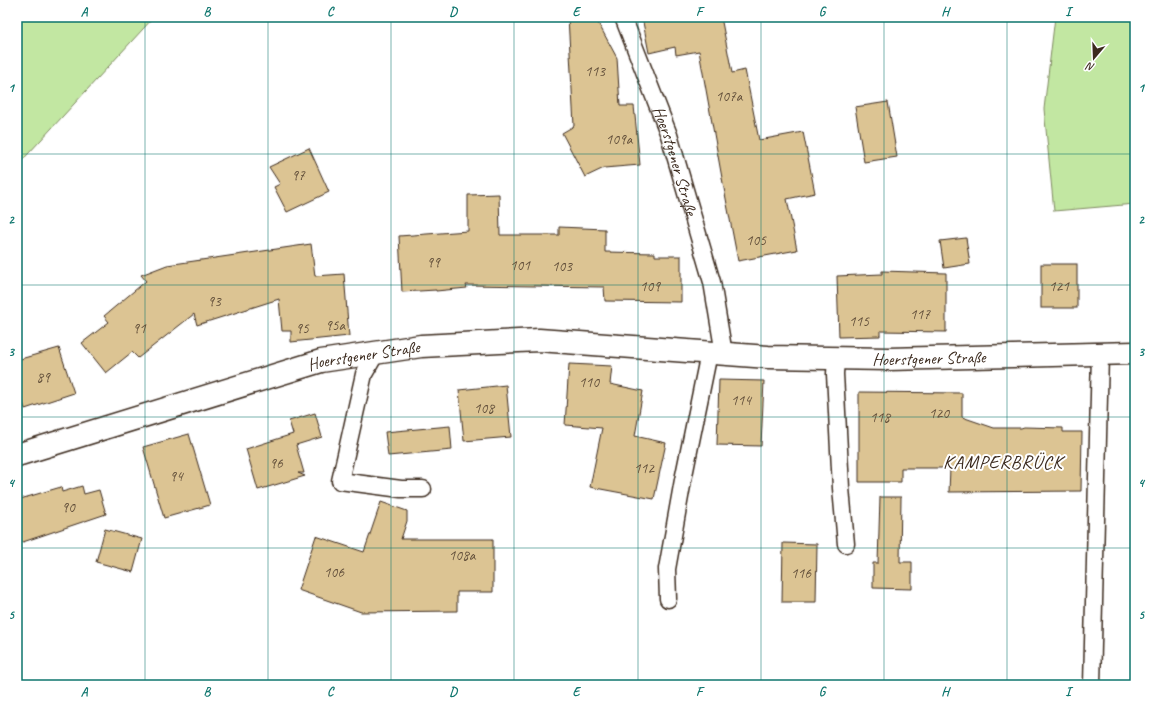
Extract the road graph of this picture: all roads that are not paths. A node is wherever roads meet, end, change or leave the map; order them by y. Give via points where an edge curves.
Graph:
1 (623, 17) edge
2 (376, 353) junction
3 (1135, 353) edge
4 (716, 354) junction
5 (1100, 354) junction
6 (836, 358) junction
7 (17, 455) edge
8 (424, 489) dead end
9 (846, 544) dead end
10 (668, 599) dead end
11 (1092, 685) edge

1 - 4 lane, Hoerstgener Straße via 669,135 712,282
2 - 4 main road, Hoerstgener Straße via 421,346 539,340
2 - 7 main road, Hoerstgener Straße via 321,361
2 - 8 lane via 364,374 340,481 401,489
3 - 5 main road, Hoerstgener Straße
4 - 6 main road, Hoerstgener Straße
4 - 10 lane via 683,480 666,569
5 - 6 main road, Hoerstgener Straße
5 - 11 lane
6 - 9 lane

